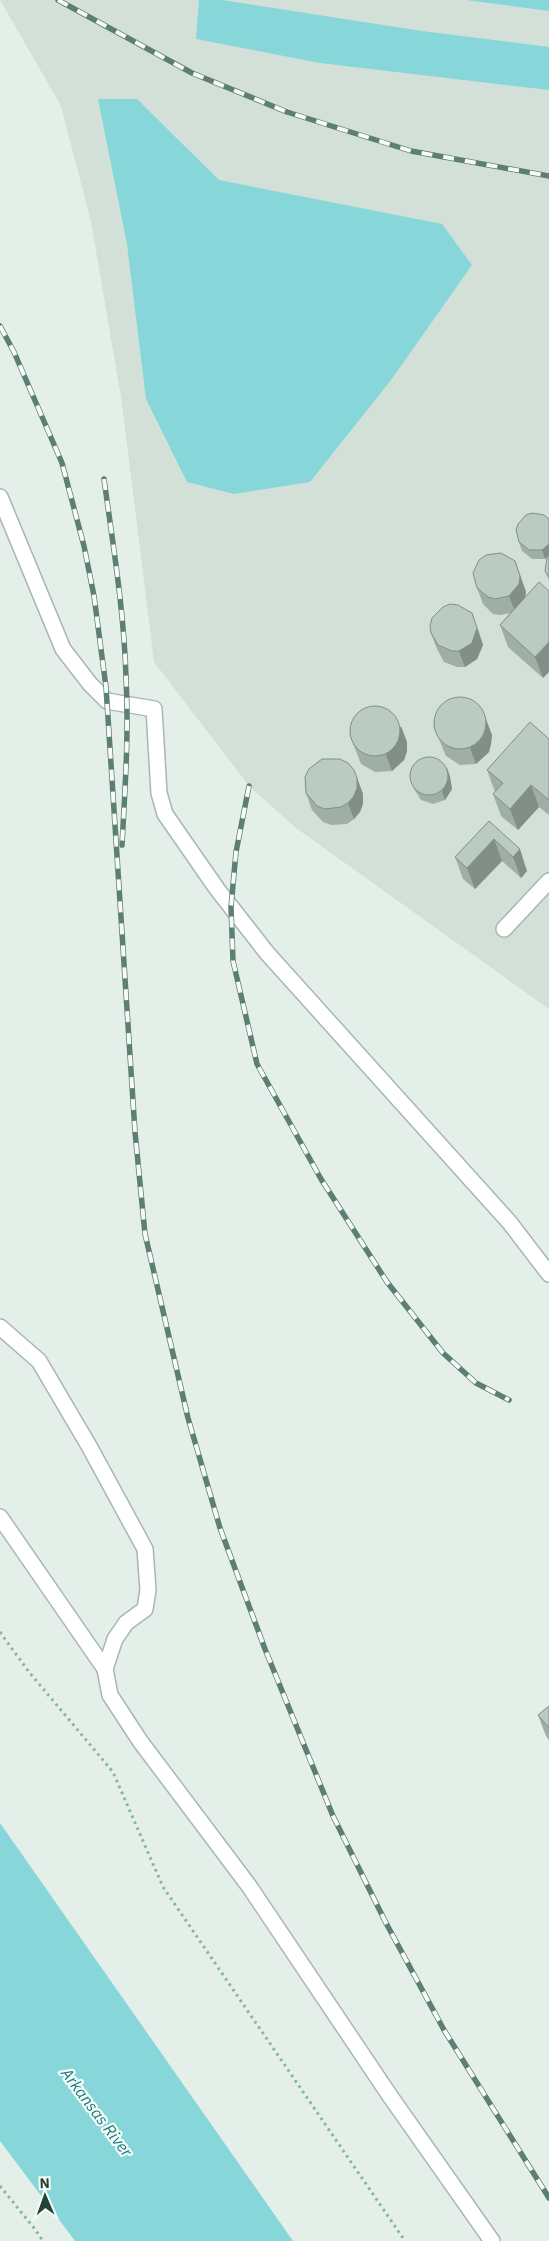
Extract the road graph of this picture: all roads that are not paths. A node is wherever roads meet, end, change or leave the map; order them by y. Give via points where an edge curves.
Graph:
1 (0, 498) edge
2 (549, 881) edge
3 (504, 928) dead end
4 (549, 1274) edge
5 (0, 1328) edge
6 (0, 1517) edge
7 (105, 1669) junction
8 (492, 2241) edge

1 - 4 lane via 63,649 107,701 154,709 159,793 165,814 218,889 267,953 510,1223
2 - 3 lane
5 - 7 lane via 38,1361 89,1446 145,1550 148,1590 145,1609 126,1623 115,1639
6 - 7 lane
7 - 8 lane via 110,1695 140,1740 249,1886

